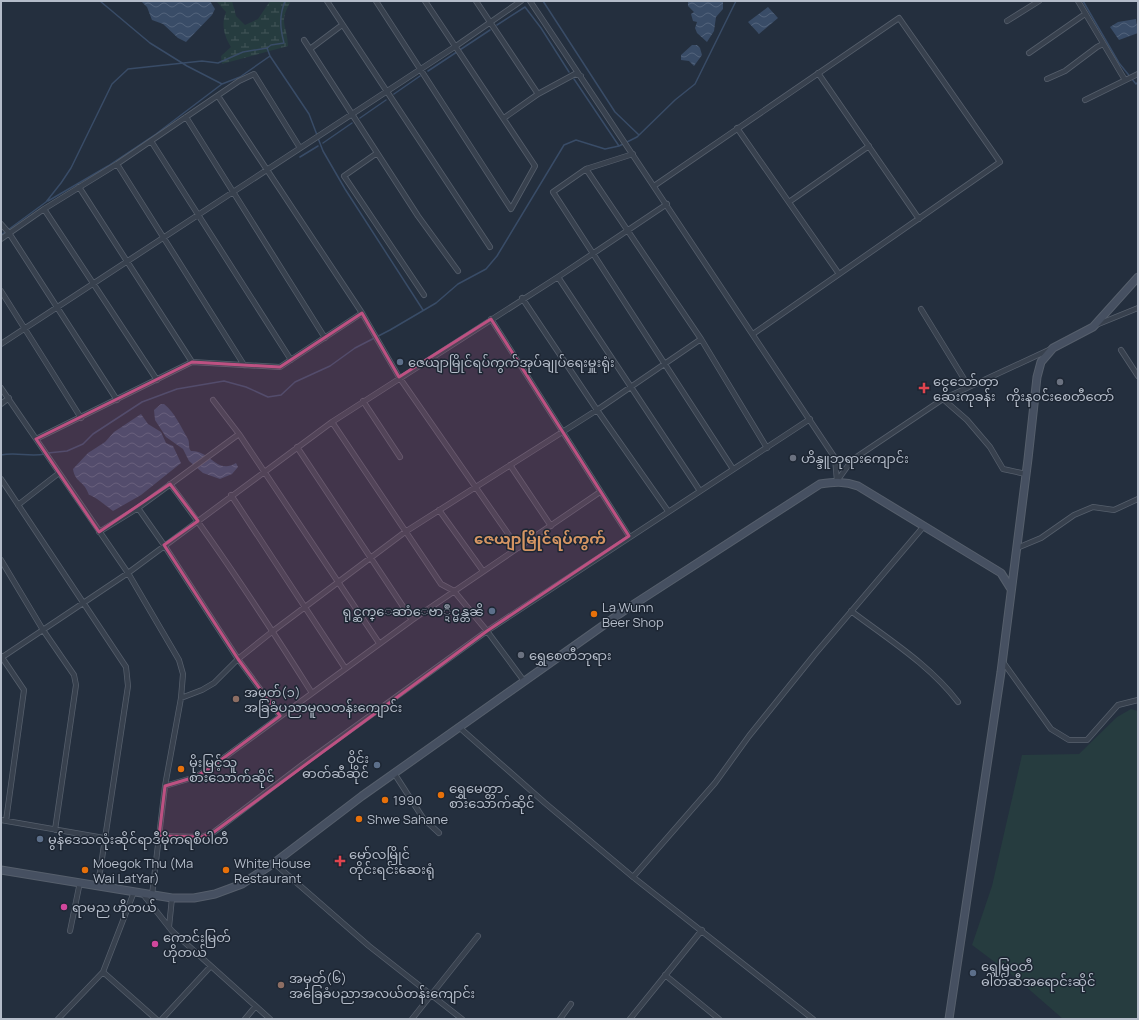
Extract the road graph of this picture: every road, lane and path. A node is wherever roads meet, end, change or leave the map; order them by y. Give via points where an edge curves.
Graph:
1 (327, 1) edge
2 (376, 1) edge
3 (425, 1) edge
4 (476, 1) edge
5 (520, 1) edge
6 (530, 1) edge
7 (1039, 1) edge
8 (1078, 1) edge
9 (1085, 14) junction
10 (1007, 21) dead end
11 (490, 22) junction
12 (342, 25) junction
13 (304, 40) dead end
14 (1103, 44) junction
15 (456, 46) junction
16 (310, 49) junction
17 (1029, 52) dead end
18 (421, 69) junction
19 (818, 73) junction
20 (1138, 74) edge
21 (581, 76) junction
22 (1047, 79) dead end
23 (1125, 80) junction
24 (386, 91) junction
25 (538, 94) junction
26 (218, 96) junction
27 (1085, 100) dead end
28 (352, 114) junction
29 (186, 117) junction
30 (504, 118) junction
31 (737, 128) junction
32 (151, 141) junction
33 (869, 146) junction
34 (300, 148) junction
35 (632, 152) junction
36 (377, 153) junction
37 (117, 164) junction
38 (586, 168) junction
39 (267, 171) junction
40 (654, 186) junction
41 (79, 187) junction
42 (233, 192) junction
43 (789, 202) junction
44 (667, 204) junction
45 (44, 209) junction
46 (198, 215) junction
47 (919, 219) junction
48 (1, 224) edge
49 (627, 230) junction
50 (9, 233) junction
51 (163, 238) junction
52 (1, 239) edge
53 (490, 247) dead end
54 (593, 252) junction
55 (127, 261) junction
56 (458, 271) dead end
57 (839, 274) junction
58 (558, 277) junction
59 (1138, 277) edge
60 (93, 284) junction
61 (1, 291) edge
62 (424, 295) dead end
63 (522, 298) junction
64 (57, 307) junction
65 (1138, 308) edge
66 (921, 309) dead end
67 (362, 314) junction
68 (492, 319) junction
69 (1093, 327) junction
70 (25, 328) junction
71 (753, 334) junction
72 (324, 338) junction
73 (700, 339) junction
74 (1, 344) edge
75 (1053, 348) junction
76 (1120, 350) dead end
77 (291, 360) junction
78 (192, 362) junction
79 (664, 363) junction
80 (244, 365) junction
81 (1138, 376) edge
82 (399, 377) junction
83 (157, 380) junction
84 (631, 386) junction
85 (968, 386) junction
86 (1, 388) edge
87 (9, 398) junction
88 (943, 399) junction
89 (117, 400) junction
90 (213, 400) dead end
91 (364, 401) junction
92 (1, 404) edge
93 (596, 410) junction
94 (81, 418) junction
95 (810, 419) junction
96 (332, 422) junction
97 (562, 432) junction
98 (239, 434) junction
99 (36, 439) junction
100 (297, 447) junction
101 (767, 448) junction
102 (400, 457) dead end
103 (510, 465) junction
104 (733, 469) junction
105 (264, 471) junction
106 (59, 473) junction
107 (1026, 474) junction
108 (1, 479) edge
109 (837, 481) junction
110 (170, 484) junction
111 (475, 487) junction
112 (700, 491) junction
113 (600, 492) junction
114 (231, 495) junction
115 (1138, 499) edge
116 (18, 505) junction
117 (138, 508) junction
118 (439, 510) junction
119 (668, 512) junction
120 (198, 521) junction
121 (551, 526) junction
122 (924, 526) junction
123 (99, 532) junction
124 (405, 532) junction
125 (629, 536) junction
126 (164, 545) junction
127 (518, 548) junction
128 (1017, 548) junction
129 (371, 558) junction
130 (1, 560) edge
131 (483, 572) junction
132 (128, 573) junction
133 (338, 583) junction
134 (1011, 589) junction
135 (454, 591) junction
136 (83, 602) junction
137 (304, 608) junction
138 (851, 611) junction
139 (412, 620) junction
140 (44, 630) junction
141 (273, 631) junction
142 (487, 631) junction
143 (379, 644) junction
144 (1, 657) edge
145 (238, 659) junction
146 (1002, 662) junction
147 (345, 668) junction
148 (524, 681) junction
149 (312, 693) junction
150 (181, 698) junction
151 (1138, 700) edge
152 (958, 702) dead end
153 (280, 716) junction
154 (460, 728) junction
155 (394, 773) junction
156 (166, 786) junction
157 (3, 821) edge
158 (55, 830) junction
159 (439, 833) dead end
160 (159, 836) junction
161 (104, 838) junction
162 (274, 863) junction
163 (1, 870) edge
164 (633, 877) junction
165 (80, 882) junction
166 (98, 885) junction
167 (134, 892) junction
168 (142, 893) junction
169 (152, 895) junction
170 (172, 898) junction
171 (169, 927) junction
172 (702, 930) junction
173 (70, 931) dead end
174 (478, 936) dead end
175 (210, 967) junction
176 (103, 972) junction
177 (665, 975) junction
178 (432, 994) junction
179 (571, 1004) dead end
180 (254, 1007) junction
181 (58, 1019) edge
182 (156, 1019) edge
183 (162, 1019) edge
184 (245, 1019) edge
185 (270, 1019) edge
186 (412, 1019) edge
187 (462, 1019) edge
188 (560, 1019) edge
189 (630, 1019) edge
190 (719, 1019) edge
191 (814, 1019) edge
192 (949, 1019) edge

1 - 12 street
2 - 18 street
3 - 15 street
4 - 11 street
5 - 11 street
6 - 21 street
7 - 10 street
8 - 9 street
9 - 14 street
9 - 17 street
11 - 15 street
11 - 25 street
12 - 16 street
12 - 24 street
13 - 16 street
14 - 22 street via 1065,71
14 - 23 street
15 - 18 street
15 - 30 street
16 - 28 street
18 - 24 street
18 - 30 street via 511,209 535,166
19 - 31 street
19 - 33 street
19 - 47 street via 898,18 1000,162
20 - 23 street
21 - 25 street via 575,74
21 - 35 street
23 - 27 street
24 - 28 street
24 - 53 street
25 - 30 street
26 - 29 street
26 - 34 street via 238,81 254,74
26 - 39 street
28 - 34 street
28 - 36 street
29 - 32 street
29 - 42 street
31 - 40 street
31 - 43 street
32 - 37 street
32 - 46 street
33 - 43 street
33 - 47 street
34 - 39 street
35 - 38 street
35 - 40 street
36 - 56 street
36 - 62 street via 344,176
37 - 41 street
37 - 51 street
38 - 49 street
38 - 54 street via 553,192
39 - 42 street
39 - 67 street
40 - 44 street
41 - 45 street
41 - 55 street
42 - 46 street
42 - 72 street
43 - 57 street
44 - 49 street
44 - 71 street
45 - 50 street
45 - 60 street
46 - 51 street
46 - 77 street
47 - 57 street
48 - 50 street
49 - 54 street
49 - 73 street
50 - 52 street
50 - 64 street
51 - 55 street
51 - 80 street
54 - 58 street
54 - 79 street
55 - 60 street
55 - 78 street
57 - 71 street
58 - 63 street
58 - 84 street
59 - 69 main road
60 - 64 street
60 - 83 street
61 - 70 street
63 - 68 street
63 - 93 street
64 - 70 street
64 - 89 street
65 - 69 street
66 - 85 street
67 - 72 street
67 - 82 street
68 - 82 street
68 - 97 street
69 - 75 main road
70 - 74 street
70 - 94 street
71 - 95 street
72 - 77 street
73 - 79 street
73 - 101 street
75 - 85 street
75 - 107 main road via 1041,362 1037,377
76 - 81 street
77 - 80 street via 280,367
78 - 80 street
78 - 83 street
79 - 84 street
79 - 104 street
82 - 91 street
82 - 111 street
83 - 89 street
84 - 93 street
84 - 112 street
85 - 88 street
86 - 87 street
87 - 92 street
87 - 99 street
88 - 107 street via 967,420 990,447 1003,469
88 - 109 street via 852,460
89 - 94 street
90 - 98 street
91 - 96 street
91 - 102 street
93 - 97 street
93 - 119 street
94 - 99 street
95 - 101 street
95 - 109 street via 835,458
96 - 100 street
96 - 124 street
97 - 103 street
97 - 113 street
98 - 105 street
98 - 110 street
99 - 106 street
100 - 105 street
100 - 129 street
101 - 104 street
103 - 111 street
103 - 121 street
104 - 112 street
105 - 114 street
105 - 133 street
106 - 116 street
106 - 123 street
107 - 128 main road
108 - 116 street
109 - 122 main road via 858,486
109 - 148 main road via 820,484 625,610
110 - 117 street
110 - 120 street
111 - 118 street
111 - 127 street
112 - 119 street
113 - 121 street
113 - 125 street
114 - 120 street
114 - 137 street
115 - 128 street via 1114,510 1093,507 1074,515 1040,538
116 - 136 street
117 - 123 street
117 - 126 street
118 - 124 street
118 - 131 street
119 - 125 street
120 - 126 street
120 - 141 street
121 - 127 street
122 - 134 main road via 1001,572
122 - 138 street
123 - 132 street
124 - 129 street
124 - 135 street via 441,584
125 - 142 street
126 - 132 street
126 - 145 street
127 - 131 street
128 - 134 main road
129 - 133 street
129 - 139 street
130 - 140 street
131 - 135 street
132 - 136 street
132 - 150 street via 179,660 183,674
133 - 137 street
133 - 143 street
134 - 146 main road
135 - 139 street
135 - 142 street
136 - 140 street
136 - 161 street via 126,667 128,686
137 - 141 street
137 - 147 street
138 - 152 street via 927,668
138 - 164 street via 715,783
139 - 143 street
140 - 144 street
140 - 158 street via 74,675 76,685
141 - 145 street
141 - 149 street
142 - 148 street
142 - 160 street via 214,832 202,837
143 - 147 street
144 - 157 street via 24,690
145 - 150 street via 214,683
145 - 153 street
146 - 151 street via 1051,729 1069,740 1087,740 1118,705
146 - 192 main road
147 - 149 street
148 - 154 main road
149 - 153 street
150 - 156 street
153 - 156 street via 200,774
154 - 155 main road
154 - 164 street
155 - 159 street via 423,818
155 - 162 main road
156 - 160 street
157 - 158 street
158 - 161 street
160 - 169 street
161 - 166 street
162 - 170 main road via 242,884 215,894 194,898
162 - 178 street via 369,946
163 - 165 main road
164 - 172 street
165 - 166 main road
165 - 173 street
166 - 167 main road
167 - 168 main road
167 - 176 street
168 - 169 main road
168 - 171 street
169 - 170 main road
170 - 171 street
171 - 175 street
172 - 177 street
172 - 191 street
174 - 178 street
175 - 180 street
175 - 183 street
176 - 181 street
176 - 182 street
177 - 189 street
177 - 190 street
178 - 186 street
178 - 187 street
179 - 188 street
180 - 184 street
180 - 185 street

